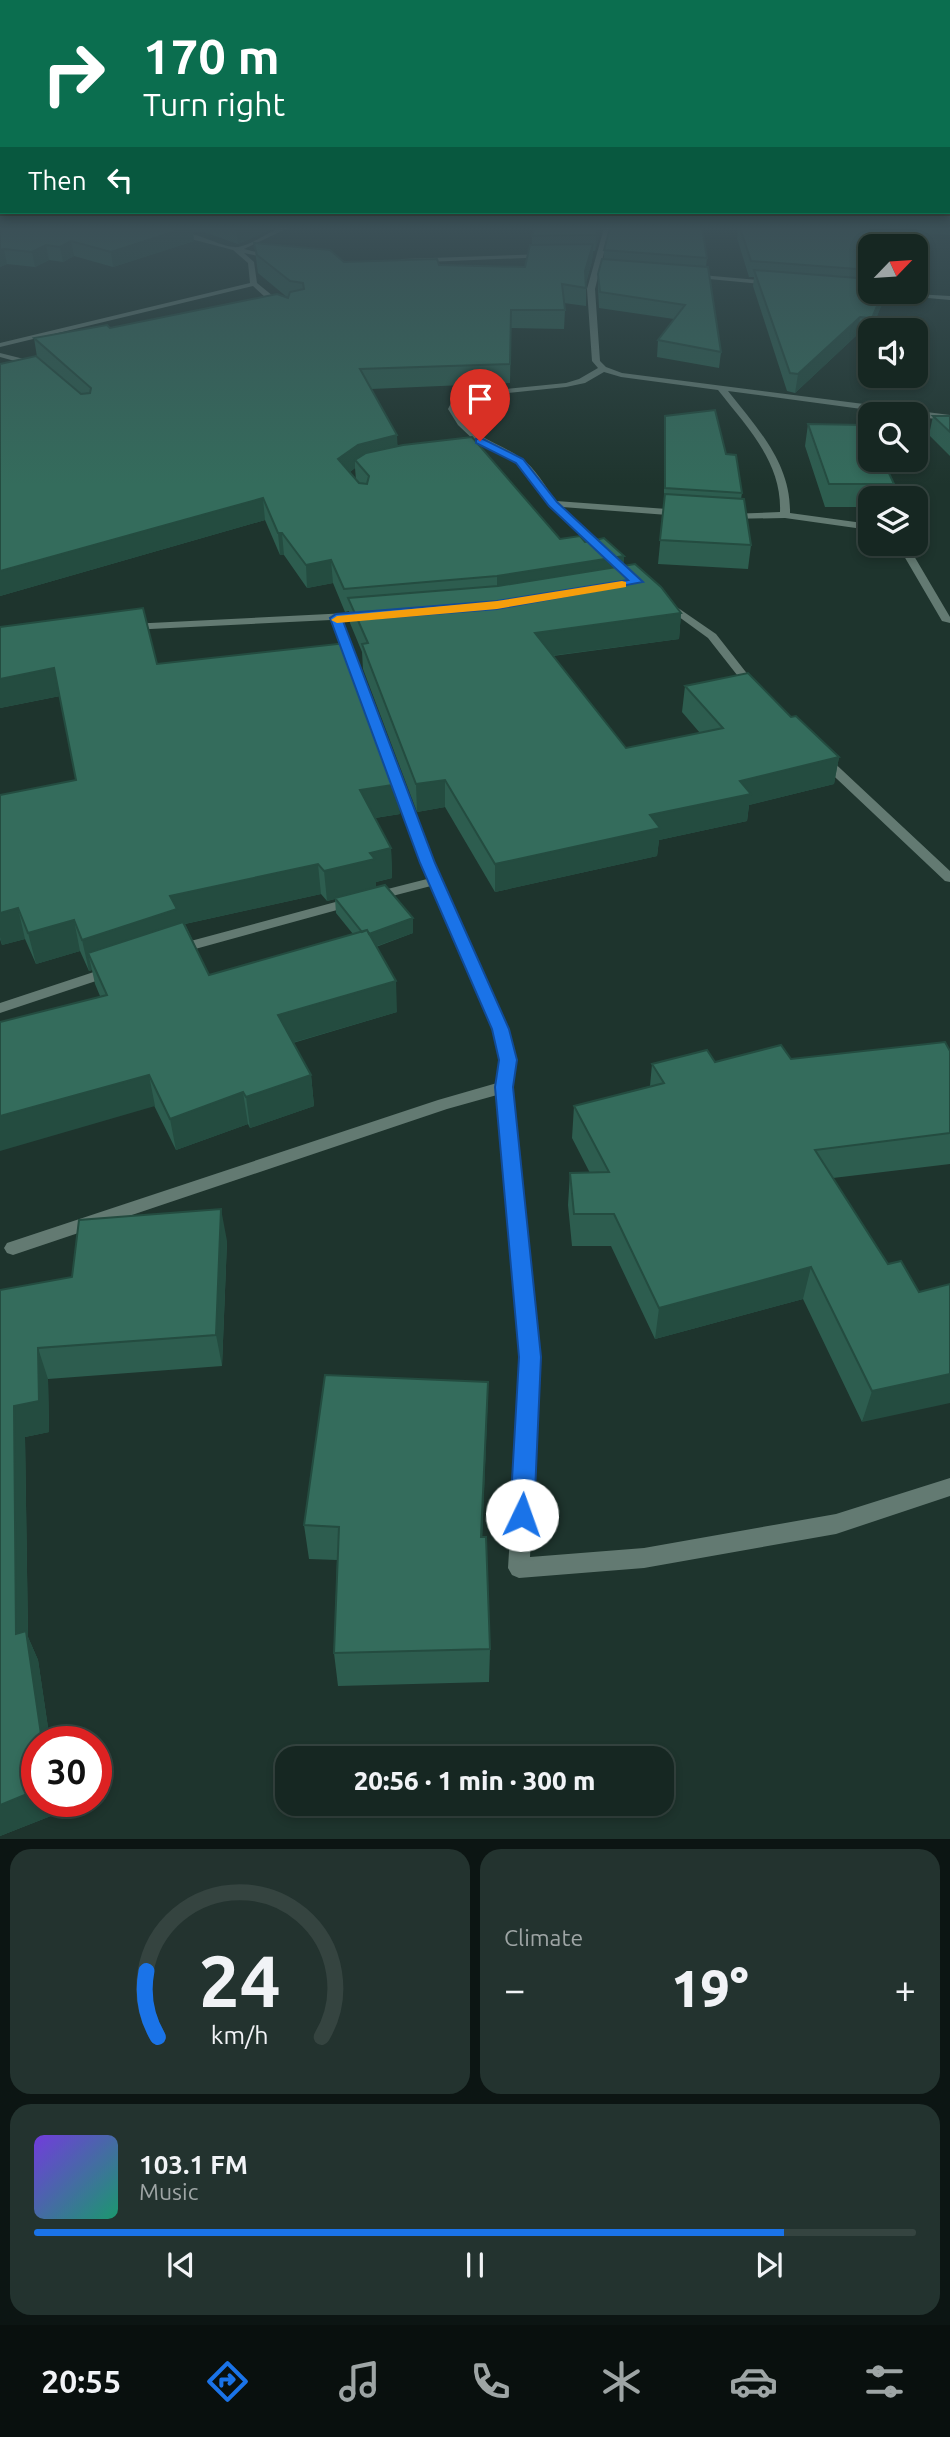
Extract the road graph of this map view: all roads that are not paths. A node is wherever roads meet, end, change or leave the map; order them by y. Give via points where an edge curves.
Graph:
1 (130, 314) edge
2 (593, 314) edge
3 (0, 345) edge
4 (0, 355) edge
5 (603, 369) junction
6 (45, 372) edge
7 (719, 387) junction
8 (950, 418) edge
9 (480, 441) junction
10 (467, 444) edge
11 (553, 504) junction
12 (785, 514) junction
13 (699, 515) edge
14 (713, 516) edge
15 (858, 525) edge
16 (909, 556) edge
17 (618, 565) edge
18 (658, 597) edge
19 (376, 615) edge
20 (336, 618) junction
21 (947, 621) dead end
22 (120, 628) edge
23 (355, 669) edge
24 (761, 699) edge
25 (817, 753) edge
26 (389, 760) edge
27 (950, 878) edge
28 (435, 881) junction
29 (164, 953) edge
30 (127, 966) edge
31 (0, 1008) edge
32 (504, 1087) junction
33 (13, 1248) dead end
34 (950, 1487) edge

1 - 3 street
2 - 5 street via 596,361
4 - 6 street via 35,363
5 - 7 street
5 - 9 street via 566,385 486,391 456,401 452,409
7 - 8 street
7 - 12 street via 776,460 788,495
9 - 10 street
9 - 11 street via 520,461
11 - 13 street
11 - 17 street
12 - 14 street
12 - 15 street
16 - 21 street
18 - 24 street via 712,636
19 - 20 street
20 - 22 street
20 - 23 street
25 - 27 street
26 - 28 street
28 - 29 street
28 - 32 street via 501,1029 508,1060
30 - 31 street
32 - 33 street
32 - 34 street via 530,1357 519,1568 644,1558 835,1524

